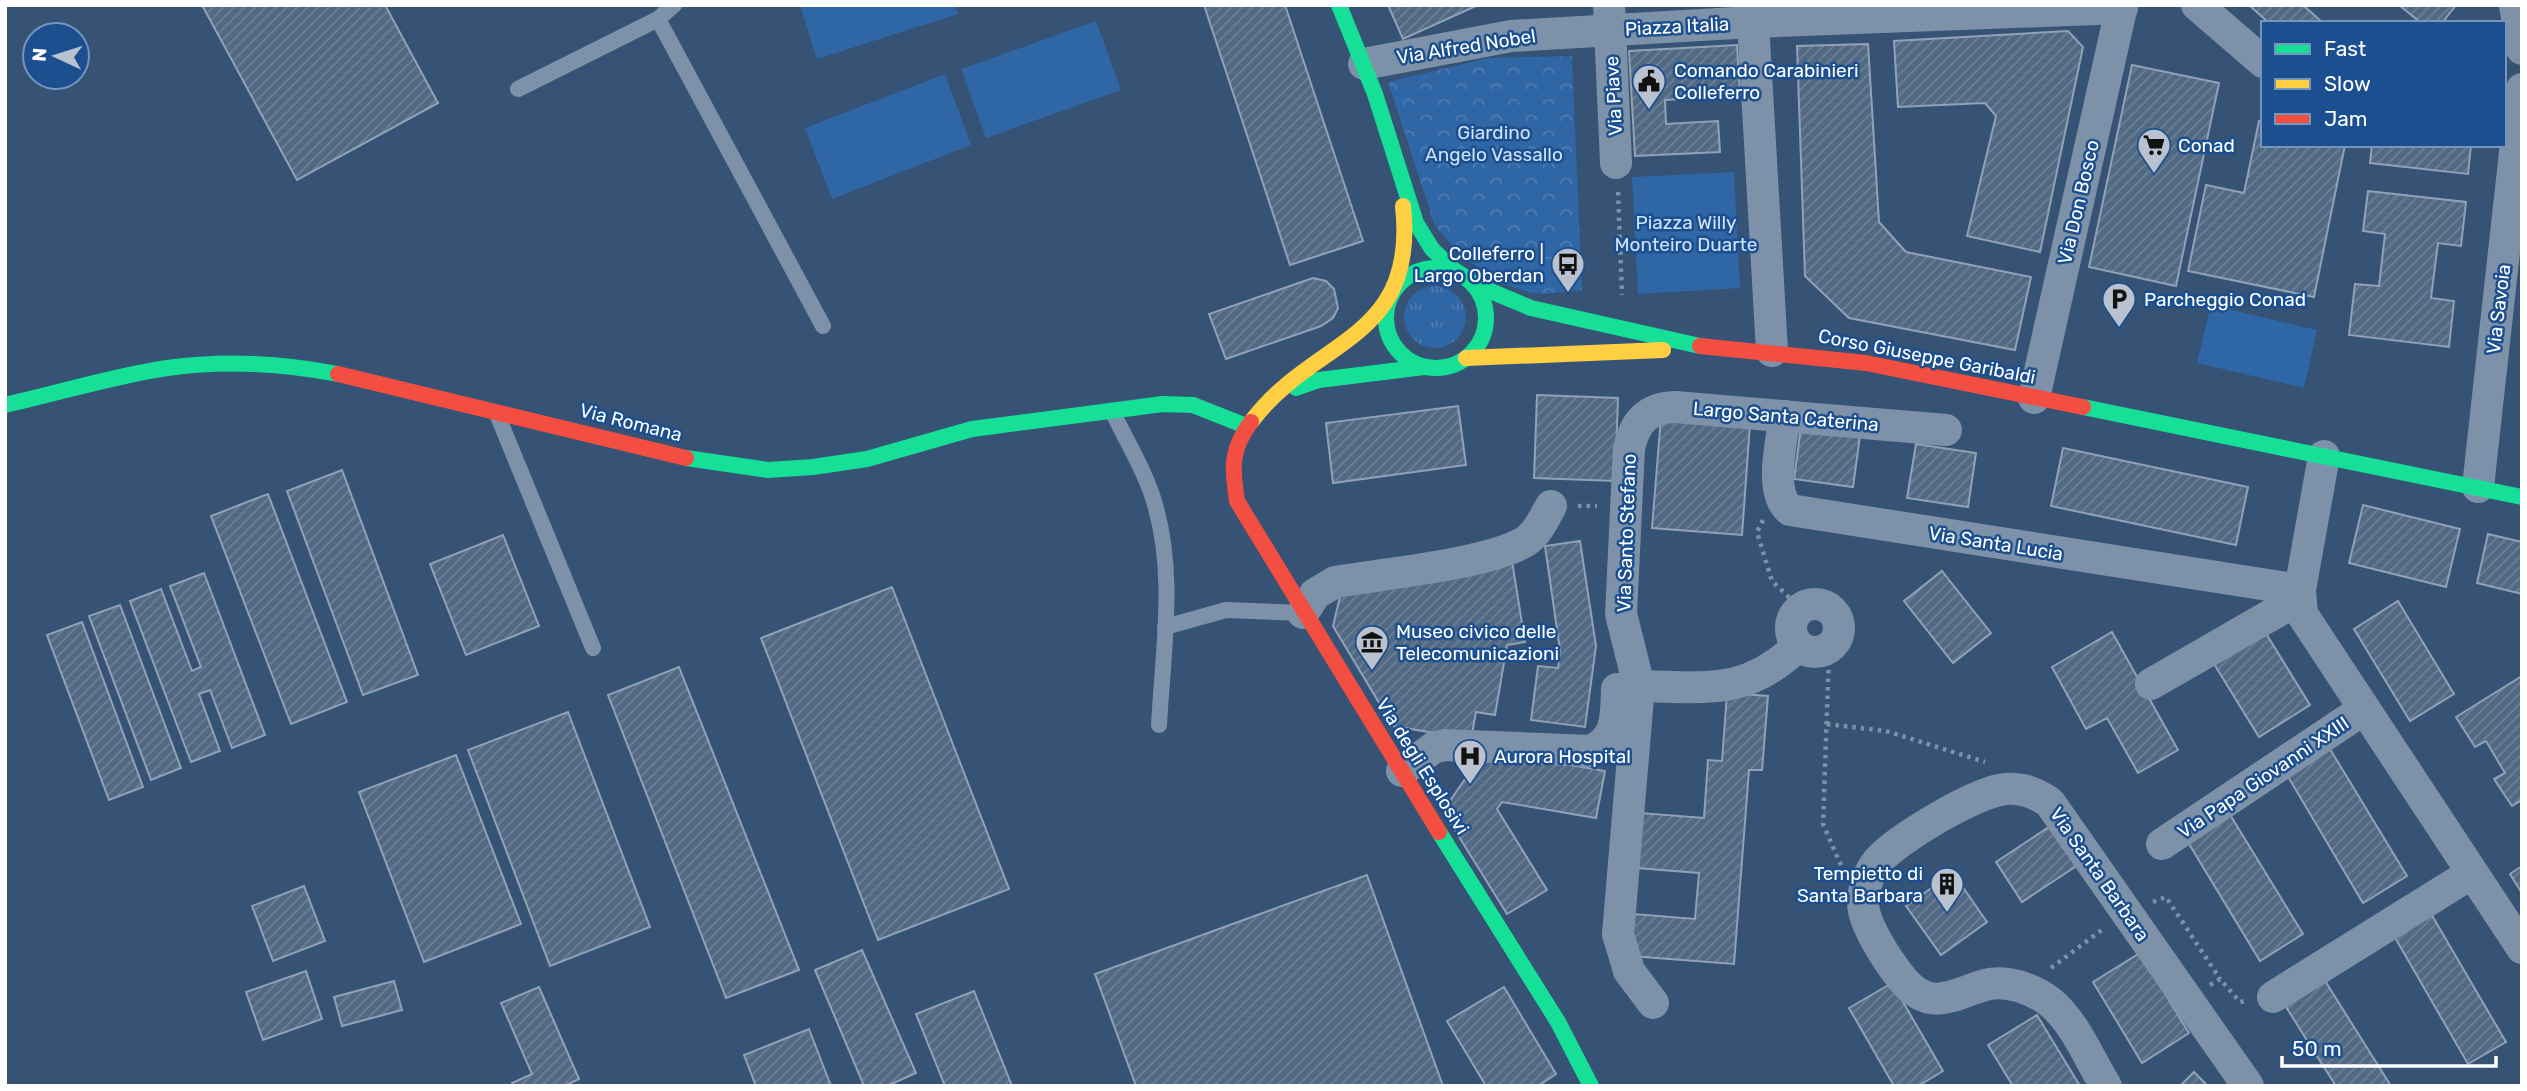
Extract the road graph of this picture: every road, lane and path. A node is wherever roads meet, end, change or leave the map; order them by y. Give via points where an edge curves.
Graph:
1 (674, 5) edge
2 (1339, 5) edge
3 (2197, 5) edge
4 (2515, 5) edge
5 (2122, 7) edge
6 (1752, 14) edge
7 (1609, 18) edge
8 (658, 19) junction
9 (2522, 49) edge
10 (2261, 60) edge
11 (1364, 64) junction
12 (518, 89) dead end
13 (2522, 89) edge
14 (1398, 163) junction
15 (1616, 163) joint
16 (1467, 279) junction
17 (1392, 295) junction
18 (823, 326) dead end
19 (1624, 330) junction
20 (1703, 347) junction
21 (1772, 351) junction
22 (1466, 358) junction
23 (1424, 367) junction
24 (1274, 395) junction
25 (2034, 398) junction
26 (5, 405) edge
27 (495, 411) junction
28 (1113, 413) junction
29 (1785, 416) junction
30 (1246, 426) junction
31 (1635, 428) joint
32 (1947, 430) dead end
33 (2324, 456) junction
34 (1779, 484) junction
35 (2478, 487) junction
36 (2522, 497) edge
37 (1626, 505) junction
38 (1551, 506) joint
39 (2299, 595) junction
40 (1801, 608) junction
41 (1303, 613) junction
42 (1620, 614) junction
43 (1165, 627) junction
44 (1814, 647) junction
45 (593, 648) dead end
46 (2151, 684) dead end
47 (1639, 686) junction
48 (2364, 709) junction
49 (1827, 724) junction
50 (1159, 725) dead end
51 (1990, 763) dead end
52 (1402, 771) junction
53 (2162, 844) dead end
54 (2472, 873) junction
55 (1846, 875) dead end
56 (2126, 911) junction
57 (2522, 948) edge
58 (2220, 979) junction
59 (2024, 988) junction
60 (2273, 997) joint
61 (2188, 1000) junction
62 (1653, 1003) dead end
63 (1585, 1081) edge
64 (2106, 1086) edge
65 (2248, 1086) edge

1 - 8 lane
2 - 11 main road, Corso Giuseppe Garibaldi
3 - 10 street
4 - 9 street
5 - 6 street
5 - 25 street, Via Don Bosco
6 - 7 street, Piazza Italia
6 - 21 street
7 - 11 street, Via Alfred Nobel
7 - 15 street, Via Piave
8 - 12 lane
8 - 18 lane
11 - 14 main road, Corso Giuseppe Garibaldi
13 - 35 street, Via Savoia
14 - 16 main road, Corso Giuseppe Garibaldi via 1425,241
14 - 17 main road, Corso Giuseppe Garibaldi via 1406,234
15 - 19 path
16 - 17 main road via 1441,268 1426,269 1412,274
16 - 19 main road, Corso Giuseppe Garibaldi via 1523,307
16 - 22 main road via 1479,293 1486,318 1482,336
17 - 23 main road via 1387,310 1391,339 1405,356
17 - 24 main road, Via degli Esplosivi via 1354,336
19 - 20 main road, Corso Giuseppe Garibaldi
20 - 21 main road, Corso Giuseppe Garibaldi
20 - 22 main road
21 - 25 main road, Corso Giuseppe Garibaldi via 1866,363
22 - 23 main road via 1446,366
23 - 24 main road, Via degli Esplosivi via 1319,380
24 - 30 main road, Via degli Esplosivi
25 - 33 main road, Corso Giuseppe Garibaldi
26 - 27 main road, Via Romana via 138,373 239,362 336,373
27 - 28 main road, Via Romana via 700,461 768,470 867,459 972,429
27 - 45 lane
28 - 30 main road, Via Romana via 1163,404 1193,405
28 - 43 lane via 1157,513 1166,563
29 - 31 street, Largo Santa Caterina via 1662,407 1646,414
29 - 32 street, Largo Santa Caterina
29 - 34 street
30 - 41 main road, Via degli Esplosivi via 1232,462 1234,492
31 - 37 street, Via Santo Stefano via 1629,448
33 - 35 main road, Corso Giuseppe Garibaldi
33 - 39 street
34 - 39 street, Via Santa Lucia via 1784,505 1800,513
34 - 40 path via 1757,532 1772,581
35 - 36 main road, Corso Giuseppe Garibaldi
37 - 38 path
37 - 42 street, Via Santo Stefano
38 - 41 street via 1535,532 1514,547 1335,582 1315,594
39 - 46 street
39 - 48 street, Via Papa Giovanni XXIII via 2306,621
40 - 44 street via 1791,626
40 - 44 street via 1817,604 1832,611 1839,626 1838,634
41 - 43 lane via 1226,610
41 - 52 main road, Via degli Esplosivi
42 - 47 street, Via Santo Stefano
42 - 52 street via 1616,717 1607,743 1590,751 1444,745
43 - 50 lane
44 - 47 street via 1742,682 1713,687
44 - 49 path
47 - 62 street, Via Santo Stefano via 1618,934 1625,961
48 - 53 street, Via Papa Giovanni XXIII
48 - 54 street, Via Papa Giovanni XXIII
49 - 51 path via 1886,731
49 - 55 path via 1823,824
52 - 63 main road, Via degli Esplosivi via 1558,1022
54 - 57 street, Via Papa Giovanni XXIII
54 - 60 street
56 - 58 path via 2166,897
56 - 59 path
56 - 59 street, Via Santa Barbara via 2050,803 2030,791 2003,789 1975,797 1877,862 1866,886 1865,913 1875,937 1913,989 1928,998 1947,1000 1985,985
56 - 61 street, Via Santa Barbara
58 - 60 path via 2240,1002
58 - 61 path
59 - 64 street, Via Santa Barbara via 2058,1010
61 - 65 street, Via Santa Barbara

